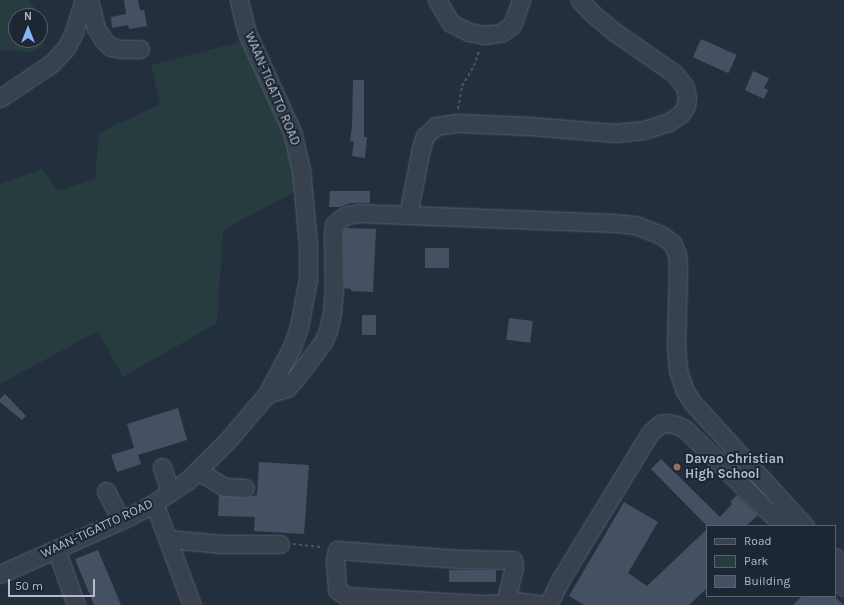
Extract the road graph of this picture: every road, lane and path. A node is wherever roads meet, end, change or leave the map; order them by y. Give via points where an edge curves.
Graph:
1 (84, 0) edge
2 (89, 0) edge
3 (239, 0) edge
4 (437, 0) edge
5 (521, 0) edge
6 (580, 0) edge
7 (484, 35) junction
8 (140, 49) dead end
9 (0, 98) edge
10 (458, 122) junction
11 (408, 215) junction
12 (267, 394) junction
13 (162, 467) dead end
14 (198, 471) junction
15 (245, 488) dead end
16 (106, 491) dead end
17 (170, 492) junction
18 (154, 503) junction
19 (121, 520) junction
20 (782, 525) edge
21 (803, 525) edge
22 (169, 539) junction
23 (280, 544) joint
24 (56, 549) junction
25 (337, 550) junction
26 (836, 558) edge
27 (844, 566) edge
28 (0, 574) edge
29 (836, 579) edge
30 (844, 587) edge
31 (507, 604) edge
32 (76, 605) edge
33 (192, 605) edge
34 (544, 605) edge
35 (548, 605) edge

1 - 9 street via 66,48 52,63
2 - 8 street via 96,28 104,41 111,47
3 - 12 street, WAAN-TIGATTO ROAD via 247,33 298,150 308,244 308,279 299,327 284,364
4 - 7 street via 451,23 469,32
5 - 7 street via 512,25 501,33
6 - 10 street via 612,30 675,74 685,87 687,97 686,106 680,114 669,122 644,130 615,133
7 - 10 path via 479,56 462,86 458,99
10 - 11 street via 436,126 426,136 413,184
11 - 12 street via 358,213 347,215 334,225 334,291 328,331 296,379 287,388
11 - 21 street via 615,223 646,228 661,234 672,243 677,254 676,346 678,370 684,389 692,402
12 - 14 street, WAAN-TIGATTO ROAD
13 - 17 street
14 - 15 street via 225,487
14 - 17 street, WAAN-TIGATTO ROAD
16 - 19 street
17 - 18 street, WAAN-TIGATTO ROAD
18 - 19 street, WAAN-TIGATTO ROAD
18 - 22 street
19 - 24 street, WAAN-TIGATTO ROAD
20 - 35 street via 685,429 668,423 660,424 650,433 559,582
22 - 23 street via 222,544
22 - 33 street
23 - 25 path via 303,544
24 - 28 street, WAAN-TIGATTO ROAD
24 - 32 street
25 - 31 street via 337,590 346,596
25 - 31 street via 459,559 513,560
26 - 27 street
29 - 30 street
31 - 34 street via 516,601

